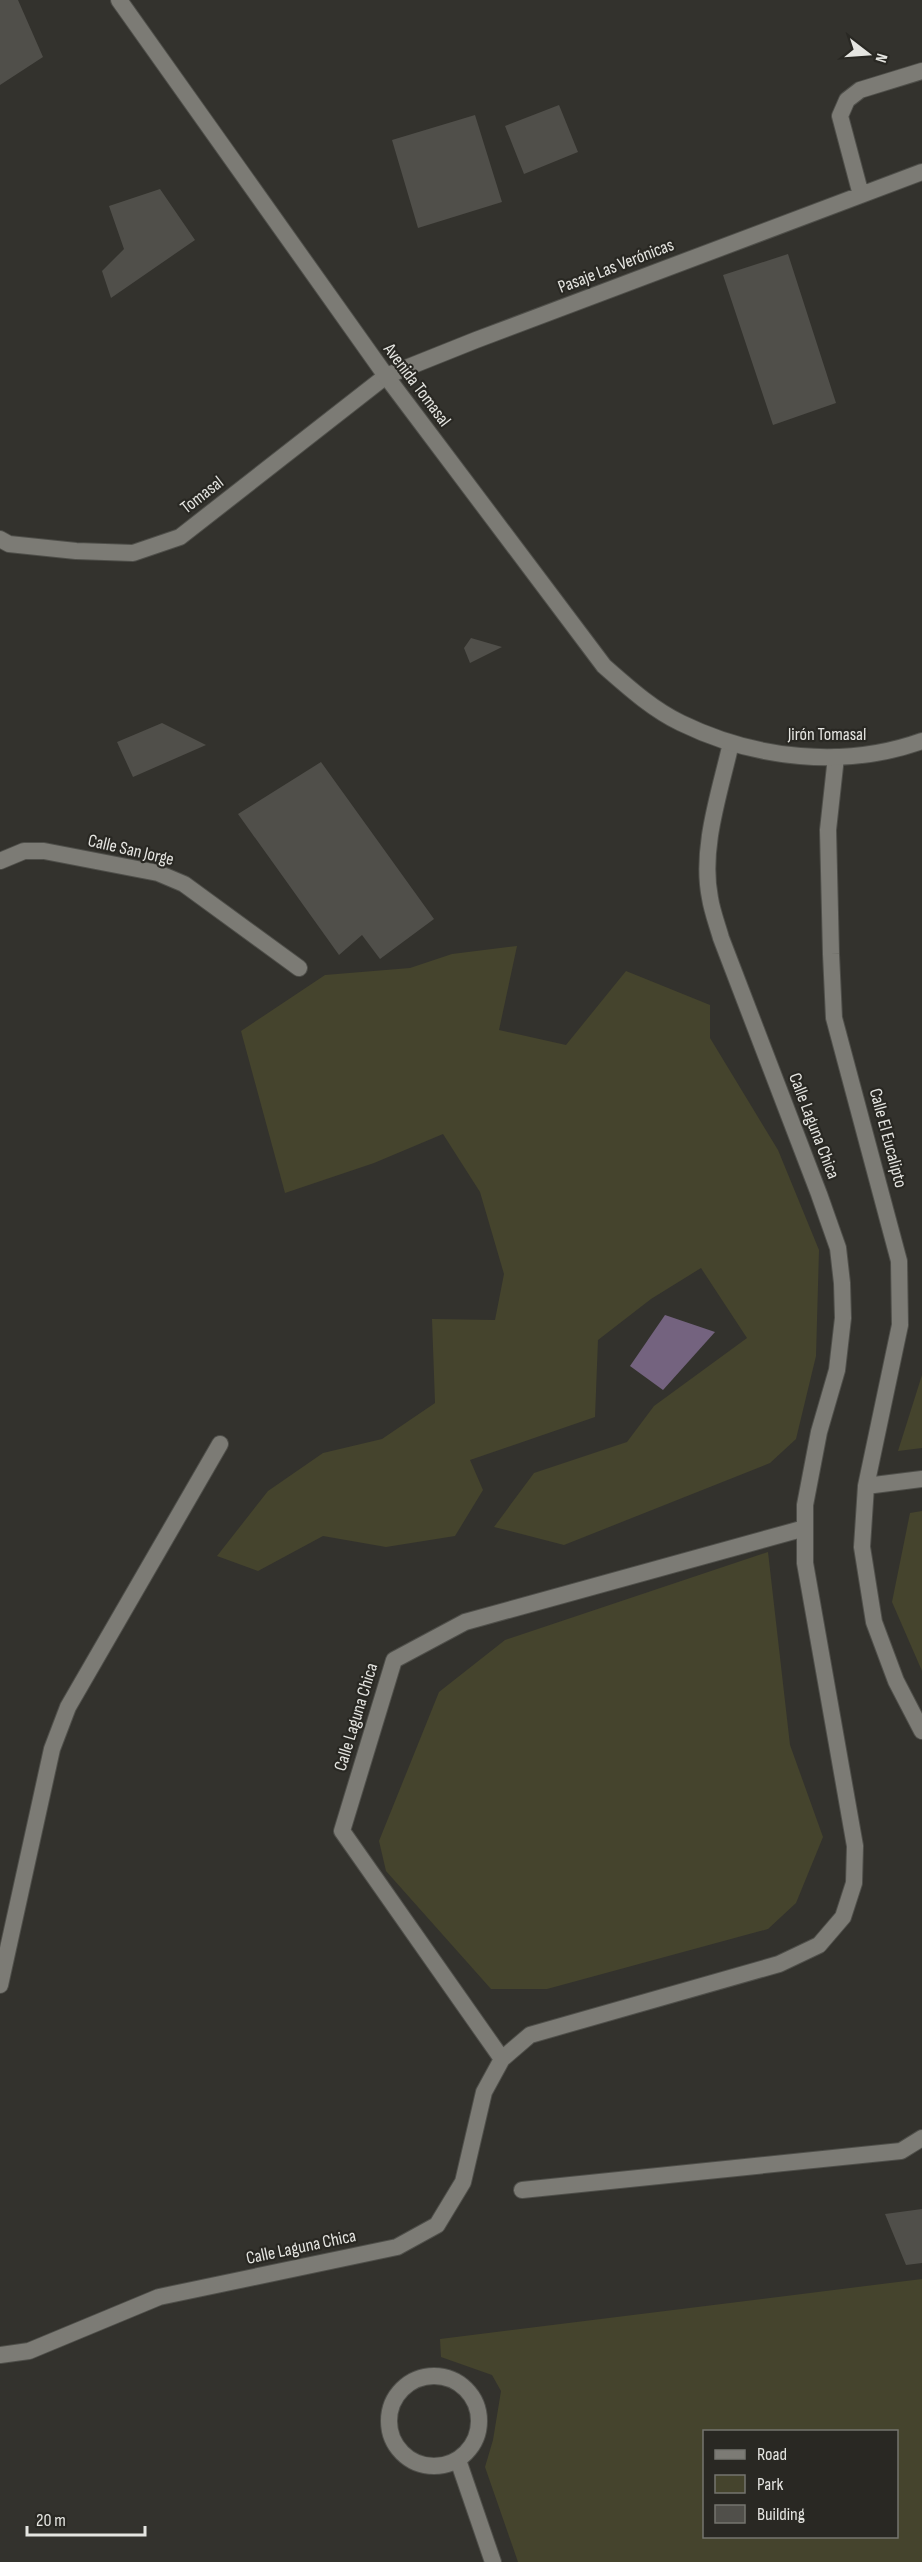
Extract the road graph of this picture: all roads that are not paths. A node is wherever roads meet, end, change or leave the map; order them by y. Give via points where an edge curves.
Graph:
1 (119, 0) edge
2 (922, 71) edge
3 (922, 172) edge
4 (861, 195) junction
5 (386, 376) junction
6 (4, 542) edge
7 (922, 741) edge
8 (731, 744) junction
9 (836, 757) junction
10 (0, 861) edge
11 (299, 968) dead end
12 (220, 1444) dead end
13 (922, 1479) edge
14 (866, 1486) junction
15 (805, 1528) junction
16 (922, 1731) edge
17 (0, 1984) edge
18 (502, 2059) junction
19 (922, 2138) edge
20 (522, 2190) dead end
21 (0, 2355) edge
22 (459, 2460) junction
23 (493, 2562) edge

1 - 5 street, Avenida Tomasal
2 - 4 street via 860,90 847,99 840,116
3 - 4 street, Pasaje Las Verónicas
4 - 5 street, Pasaje Las Verónicas
5 - 6 street, Tomasal via 180,537 133,553
5 - 8 street, Avenida Tomasal via 604,666 680,723
7 - 9 street, Jirón Tomasal via 876,753
8 - 9 street, Jirón Tomasal via 782,755
8 - 15 street, Calle Laguna Chica via 712,826 709,896 721,938 838,1248 842,1283 843,1318 837,1370 819,1432 805,1505
9 - 14 street, Calle El Eucalipto via 828,830 834,1018 899,1261 900,1325
10 - 11 street, Calle San Jorge via 24,851 44,851 158,873 184,884
12 - 17 street via 68,1707 52,1749
13 - 14 street
14 - 16 street, Calle El Eucalipto via 862,1547 874,1622 896,1682
15 - 18 street, Calle Laguna Chica via 805,1563 855,1846 854,1883 843,1917 819,1945 779,1964 530,2035
15 - 18 street, Calle Laguna Chica via 465,1622 394,1660 342,1831
18 - 21 street, Calle Laguna Chica via 484,2092 463,2182 437,2225 397,2247 159,2297 29,2350
19 - 20 street via 901,2151
22 - 22 street via 477,2436 477,2406 459,2382 445,2377 416,2379 395,2399 390,2414 394,2442 404,2454 430,2466
22 - 23 street

